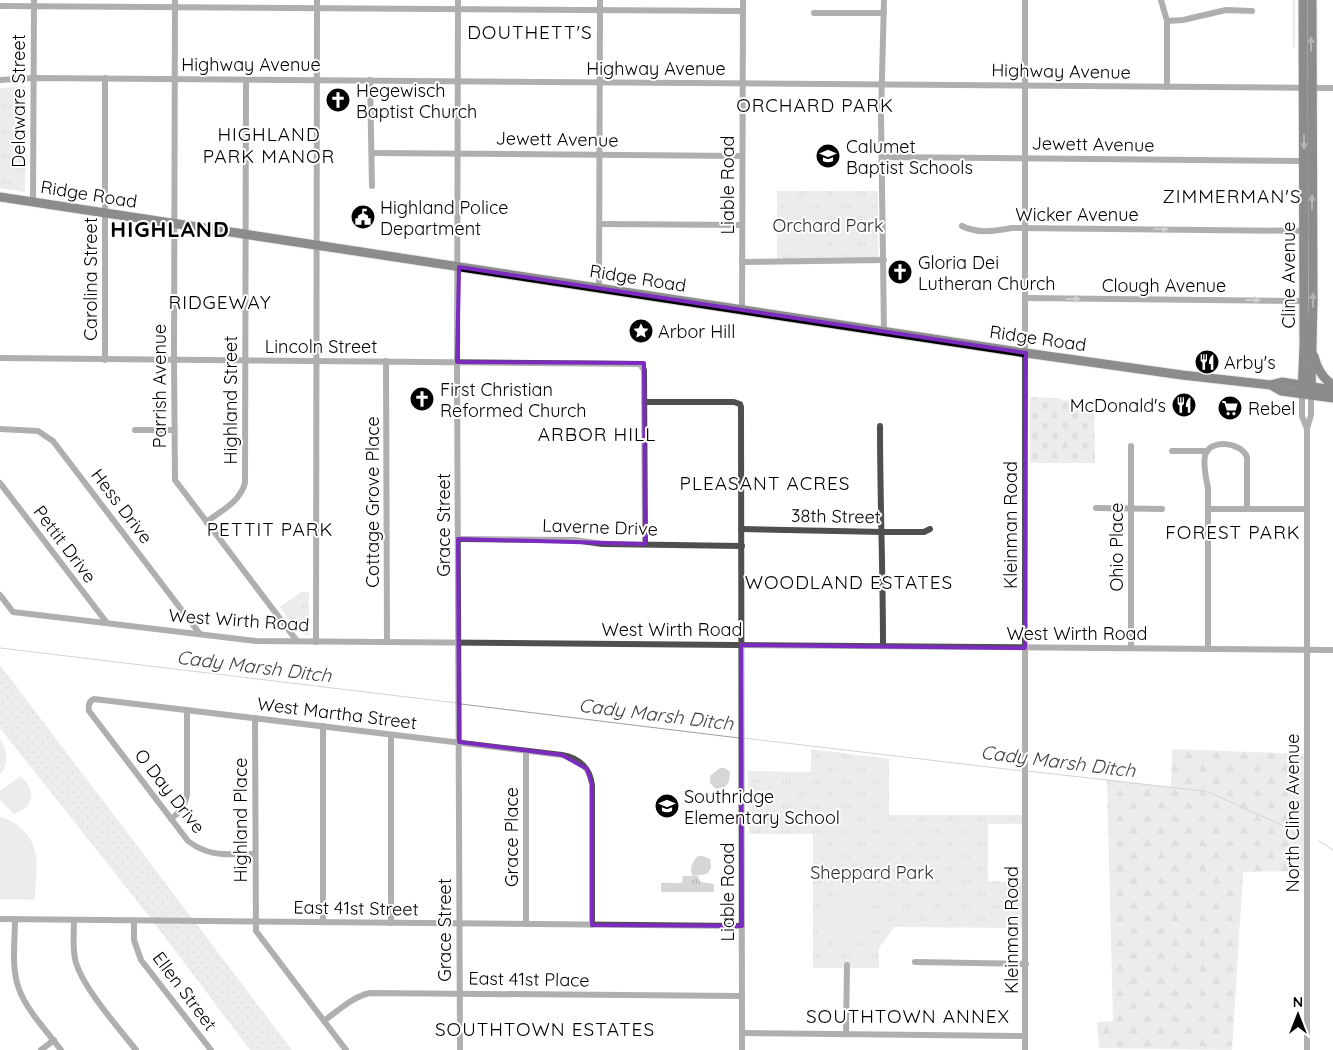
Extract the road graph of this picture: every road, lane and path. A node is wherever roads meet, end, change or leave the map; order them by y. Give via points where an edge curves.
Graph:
1 (317, 0) edge
2 (458, 0) edge
3 (600, 0) edge
4 (743, 0) edge
5 (884, 0) edge
6 (1025, 0) edge
7 (1161, 0) edge
8 (1303, 0) edge
9 (1312, 0) edge
10 (34, 3) edge
11 (175, 4) edge
12 (0, 6) edge
13 (317, 8) junction
14 (458, 9) junction
15 (600, 10) junction
16 (743, 11) junction
17 (1252, 11) dead end
18 (814, 13) dead end
19 (884, 13) junction
20 (1167, 21) junction
21 (34, 78) junction
22 (105, 78) junction
23 (175, 79) junction
24 (0, 80) edge
25 (246, 80) junction
26 (318, 80) junction
27 (370, 80) junction
28 (458, 81) junction
29 (601, 82) junction
30 (742, 84) junction
31 (881, 85) junction
32 (1025, 86) junction
33 (1167, 87) junction
34 (1307, 88) junction
35 (1333, 88) edge
36 (372, 153) junction
37 (458, 154) junction
38 (600, 155) junction
39 (742, 156) junction
40 (882, 157) junction
41 (1025, 158) junction
42 (1304, 161) junction
43 (372, 186) dead end
44 (0, 197) edge
45 (33, 202) junction
46 (106, 213) junction
47 (174, 224) junction
48 (600, 224) junction
49 (742, 226) junction
50 (962, 226) dead end
51 (1024, 228) junction
52 (1308, 231) junction
53 (245, 234) junction
54 (316, 245) junction
55 (884, 260) junction
56 (742, 262) junction
57 (459, 267) junction
58 (599, 288) junction
59 (1025, 298) junction
60 (1304, 301) junction
61 (742, 310) junction
62 (884, 332) junction
63 (1312, 349) junction
64 (1026, 353) junction
65 (0, 358) edge
66 (105, 360) junction
67 (174, 360) junction
68 (245, 360) junction
69 (316, 361) junction
70 (386, 361) junction
71 (457, 362) junction
72 (1333, 385) edge
73 (1307, 390) junction
74 (1333, 390) edge
75 (1333, 398) edge
76 (644, 402) junction
77 (880, 426) dead end
78 (0, 429) edge
79 (136, 430) dead end
80 (174, 430) junction
81 (1131, 446) dead end
82 (1172, 451) dead end
83 (1207, 451) junction
84 (0, 483) edge
85 (1096, 508) dead end
86 (1131, 508) junction
87 (1208, 508) junction
88 (1162, 509) dead end
89 (1247, 509) junction
90 (1307, 509) junction
91 (206, 522) junction
92 (741, 529) junction
93 (930, 529) dead end
94 (883, 532) junction
95 (458, 539) junction
96 (645, 544) junction
97 (742, 546) junction
98 (1307, 576) joint
99 (0, 595) edge
100 (107, 623) junction
101 (200, 634) junction
102 (297, 641) junction
103 (316, 642) junction
104 (387, 642) junction
105 (458, 642) junction
106 (741, 645) junction
107 (883, 646) junction
108 (1025, 648) junction
109 (1131, 648) junction
110 (1208, 649) junction
111 (1307, 650) junction
112 (1333, 650) edge
113 (89, 703) joint
114 (187, 710) junction
115 (255, 718) junction
116 (323, 726) junction
117 (391, 735) junction
118 (459, 742) junction
119 (526, 750) junction
120 (171, 819) junction
121 (255, 854) junction
122 (0, 919) edge
123 (15, 919) junction
124 (74, 920) junction
125 (134, 920) junction
126 (255, 922) junction
127 (323, 922) junction
128 (391, 923) junction
129 (459, 924) junction
130 (526, 924) junction
131 (592, 925) junction
132 (742, 926) junction
133 (915, 962) dead end
134 (1026, 964) junction
135 (847, 965) dead end
136 (459, 994) junction
137 (742, 996) junction
138 (324, 1021) junction
139 (742, 1033) junction
140 (846, 1034) junction
141 (1025, 1036) junction
142 (54, 1040) junction
143 (41, 1050) edge
144 (61, 1050) edge
145 (136, 1050) edge
146 (211, 1050) edge
147 (346, 1050) edge
148 (460, 1050) edge
149 (742, 1050) edge
150 (1025, 1050) edge
151 (1307, 1050) edge

1 - 13 street
2 - 14 street, Grace Street
3 - 15 street
4 - 16 street, Liable Road
5 - 19 street
6 - 32 street, Kleinman Road
7 - 20 street
8 - 34 main road, Cline Avenue
34 -> 9 main road, Cline Avenue
10 - 11 street
10 - 12 street
10 - 21 street, Delaware Street
11 - 13 street
11 - 23 street, Parrish Avenue
13 - 14 street
13 - 26 street
14 - 15 street
14 - 28 street, Grace Street
15 - 16 street
15 - 29 street
16 - 30 street, Liable Road
17 - 20 street via 1226,10
18 - 19 street
19 - 31 street
20 - 33 street
21 - 22 street, Highway Avenue
21 - 24 street, Highway Avenue
21 - 45 street, Delaware Street
22 - 23 street, Highway Avenue
22 - 46 street, Carolina Street
23 - 25 street, Highway Avenue
23 - 47 street, Parrish Avenue
25 - 26 street, Highway Avenue
25 - 53 street, Highland Street
26 - 27 street, Highway Avenue
26 - 54 street
27 - 28 street, Highway Avenue
27 - 36 street
28 - 29 street, Highway Avenue
28 - 37 street, Grace Street
29 - 30 street, Highway Avenue
29 - 38 street
30 - 31 street, Highway Avenue
30 - 39 street, Liable Road
31 - 32 street, Highway Avenue
31 - 40 street
32 - 33 street, Highway Avenue
32 - 41 street, Kleinman Road
33 - 34 street, Highway Avenue
34 - 35 street, Highway Avenue
34 -> 42 main road, Cline Avenue
52 -> 34 main road, Cline Avenue
36 - 37 street, Jewett Avenue
36 - 43 street
37 - 38 street, Jewett Avenue
37 - 57 street, Grace Street
38 - 39 street, Jewett Avenue
38 - 48 street
39 - 49 street, Liable Road
40 - 41 street, Jewett Avenue
40 - 55 street
41 - 42 street, Jewett Avenue
41 - 51 street, Kleinman Road
42 - 52 main road, Cline Avenue
44 - 45 main road, Ridge Road
45 - 46 main road, Ridge Road
46 - 47 main road, Ridge Road
46 - 66 street, Carolina Street
47 - 53 main road, Ridge Road
47 - 67 street, Parrish Avenue
48 - 49 street
48 - 58 street
49 - 56 street, Liable Road
50 - 51 street, Wicker Avenue via 970,231
51 -> 52 street, Wicker Avenue
51 - 59 street, Kleinman Road
52 - 60 main road, Cline Avenue
63 -> 52 main road, Cline Avenue
53 - 54 main road, Ridge Road
53 - 68 street, Highland Street
54 - 57 main road, Ridge Road
54 - 69 street
55 - 56 street
55 - 62 street
56 - 61 street, Liable Road
57 - 58 main road, Ridge Road
57 - 71 street, Grace Street
58 - 61 main road, Ridge Road
59 -> 60 street, Clough Avenue
59 - 64 street, Kleinman Road
60 - 73 main road, Cline Avenue
61 - 62 main road, Ridge Road
62 - 64 main road, Ridge Road
63 - 72 main road via 1318,370
63 - 73 main road, Cline Avenue
64 - 73 main road, Ridge Road via 1182,376 1271,386 1282,382
64 - 108 street, Kleinman Road
65 - 66 street, Lincoln Street
66 - 67 street, Lincoln Street
67 - 68 street, Lincoln Street
67 - 80 street, Parrish Avenue
68 - 69 street, Lincoln Street
68 - 91 street, Highland Street via 245,483 238,498
69 - 70 street, Lincoln Street
69 - 103 street
70 - 71 street, Lincoln Street
70 - 104 street, Cottage Grove Place
71 - 76 street, Lincoln Street via 636,363 644,370
71 - 95 street, Grace Street
73 - 74 main road
73 - 75 main road
73 - 90 street, Cline Avenue via 1311,415 1307,429
76 - 92 street, Liable Road via 740,404
76 - 96 street
77 - 94 street
78 - 101 street, Hess Drive via 38,430 53,441
79 - 80 street
80 - 91 street, Parrish Avenue via 175,480
81 - 86 street, Ohio Place
82 - 83 street
83 - 87 street
83 - 89 street via 1225,444 1245,452
84 - 100 street, Pettit Drive
85 - 86 street
86 - 88 street
86 - 109 street, Ohio Place
87 - 89 street
87 - 110 street
89 - 90 street
90 - 98 street, Cline Avenue
91 - 102 street, Parrish Avenue
92 - 94 street, 38th Street
92 - 97 street, Liable Road
93 - 94 street, 38th Street via 924,532
94 - 107 street
95 - 96 street, Laverne Drive
95 - 105 street, Grace Street
96 - 97 street, Laverne Drive
97 - 106 street, Liable Road
98 - 111 street, North Cline Avenue
99 - 100 street, West Wirth Road via 13,612
100 - 101 street, West Wirth Road
101 - 102 street, West Wirth Road via 256,641
102 - 103 street, West Wirth Road
103 - 104 street, West Wirth Road
104 - 105 street, West Wirth Road
105 - 106 street, West Wirth Road
105 - 118 street, Grace Street
106 - 107 street, West Wirth Road
106 - 132 street, Liable Road
107 - 108 street, West Wirth Road
108 - 109 street, West Wirth Road
108 - 134 street, Kleinman Road
109 - 110 street, West Wirth Road
110 - 111 street, West Wirth Road
111 - 112 street, West Wirth Road
111 - 151 street, North Cline Avenue
113 - 114 street, West Martha Street via 94,699
113 - 120 street, O Day Drive via 89,711
114 - 115 street, West Martha Street
114 - 120 street via 187,796 185,805
115 - 116 street, West Martha Street
115 - 121 street, Highland Place
116 - 117 street, West Martha Street
116 - 127 street
117 - 118 street, West Martha Street
117 - 128 street
118 - 119 street, West Martha Street
118 - 129 street, Grace Street
119 - 130 street, Grace Place
119 - 131 street, West Martha Street via 569,756 582,763 590,775
120 - 121 street, O Day Drive via 188,841 206,852
121 - 126 street, Highland Place
122 - 123 street, East 41st Street
123 - 124 street, East 41st Street
123 - 142 street via 15,966 19,990
124 - 125 street, East 41st Street
124 - 145 street via 74,949 81,974
125 - 126 street, East 41st Street
125 - 146 street, Ellen Street via 134,940 141,960
126 - 127 street, East 41st Street
126 - 138 street via 256,931
127 - 128 street, East 41st Street
128 - 129 street, East 41st Street
129 - 130 street, East 41st Street
129 - 136 street, Grace Street
130 - 131 street, East 41st Street
131 - 132 street, East 41st Street
132 - 137 street, Liable Road
133 - 134 street
134 - 141 street, Kleinman Road
135 - 140 street
136 - 137 street, East 41st Place
136 - 138 street, East 41st Place via 361,995
136 - 148 street, Grace Street
137 - 139 street, Liable Road
138 - 147 street
139 - 140 street
139 - 149 street, Liable Road
140 - 141 street
141 - 150 street, Kleinman Road
142 - 143 street
142 - 144 street

